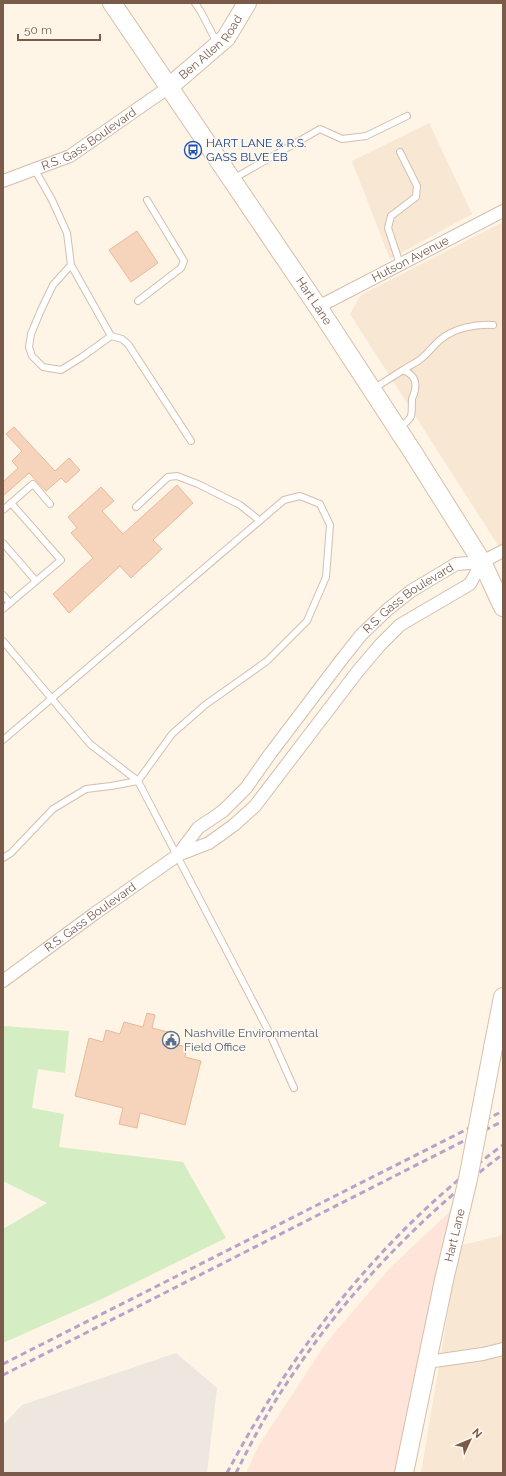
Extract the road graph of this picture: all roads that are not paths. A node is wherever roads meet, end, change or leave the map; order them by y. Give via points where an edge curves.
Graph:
1 (112, 3) edge
2 (195, 3) edge
3 (248, 3) edge
4 (218, 45) junction
5 (169, 87) junction
6 (407, 116) dead end
7 (400, 152) dead end
8 (35, 170) junction
9 (231, 180) junction
10 (3, 181) edge
11 (147, 200) dead end
12 (503, 211) edge
13 (400, 264) junction
14 (71, 265) junction
15 (138, 301) dead end
16 (318, 307) junction
17 (493, 325) dead end
18 (111, 336) junction
19 (403, 370) junction
20 (372, 390) junction
21 (398, 430) junction
22 (191, 441) dead end
23 (11, 503) junction
24 (50, 504) dead end
25 (136, 507) dead end
26 (3, 510) edge
27 (259, 520) junction
28 (3, 543) edge
29 (503, 551) edge
30 (482, 562) junction
31 (36, 581) junction
32 (3, 595) edge
33 (10, 603) junction
34 (503, 607) edge
35 (3, 609) edge
36 (3, 641) edge
37 (51, 699) junction
38 (3, 740) edge
39 (138, 781) junction
40 (178, 855) junction
41 (3, 858) edge
42 (3, 981) edge
43 (503, 997) edge
44 (294, 1088) dead end
45 (503, 1349) edge
46 (427, 1362) junction
47 (404, 1473) edge

1 - 5 main road, Hart Lane
2 - 4 lane
3 - 4 main road, Ben Allen Road via 226,38
4 - 5 main road, Ben Allen Road
5 - 8 street, R.S. Gass Boulevard via 70,156
5 - 9 main road, Hart Lane
6 - 9 lane via 366,136 342,139 320,129
7 - 13 lane via 417,186 416,197 391,216 388,228
8 - 10 street, R.S. Gass Boulevard
8 - 14 lane via 67,234
9 - 16 main road, Hart Lane
11 - 15 lane via 184,261 181,268
12 - 13 street, Hutson Avenue
13 - 16 street, Hutson Avenue
14 - 18 lane
14 - 18 lane via 53,285 41,310 29,347 32,356 43,366 61,370
16 - 20 main road, Hart Lane
17 - 19 lane via 479,324 448,335
18 - 22 lane via 128,344
19 - 20 lane
19 - 21 lane via 411,374 416,381 410,420
20 - 21 main road, Hart Lane
21 - 30 main road, Hart Lane
23 - 24 lane via 33,484
23 - 26 lane
23 - 31 lane via 61,560
25 - 27 lane via 168,476 177,476 240,505
27 - 37 lane
27 - 39 lane via 284,500 300,496 320,504 330,525 326,577 307,621 267,661 205,705 172,734
28 - 31 lane
29 - 30 street
30 - 34 main road, Hart Lane
30 - 40 street, R.S. Gass Boulevard via 470,584 400,625 380,645 255,806 208,843
30 - 40 street, R.S. Gass Boulevard via 456,564 411,591 361,635 246,788 223,811 198,828
31 - 33 lane
32 - 33 lane
33 - 35 lane
36 - 37 lane
37 - 38 lane
37 - 39 lane via 90,744
39 - 40 lane
39 - 41 lane via 86,789 53,809 11,853
40 - 42 street, R.S. Gass Boulevard
40 - 44 lane via 269,1032
43 - 46 main road, Hart Lane, bridge via 468,1179
45 - 46 street
46 - 47 main road, Hart Lane

